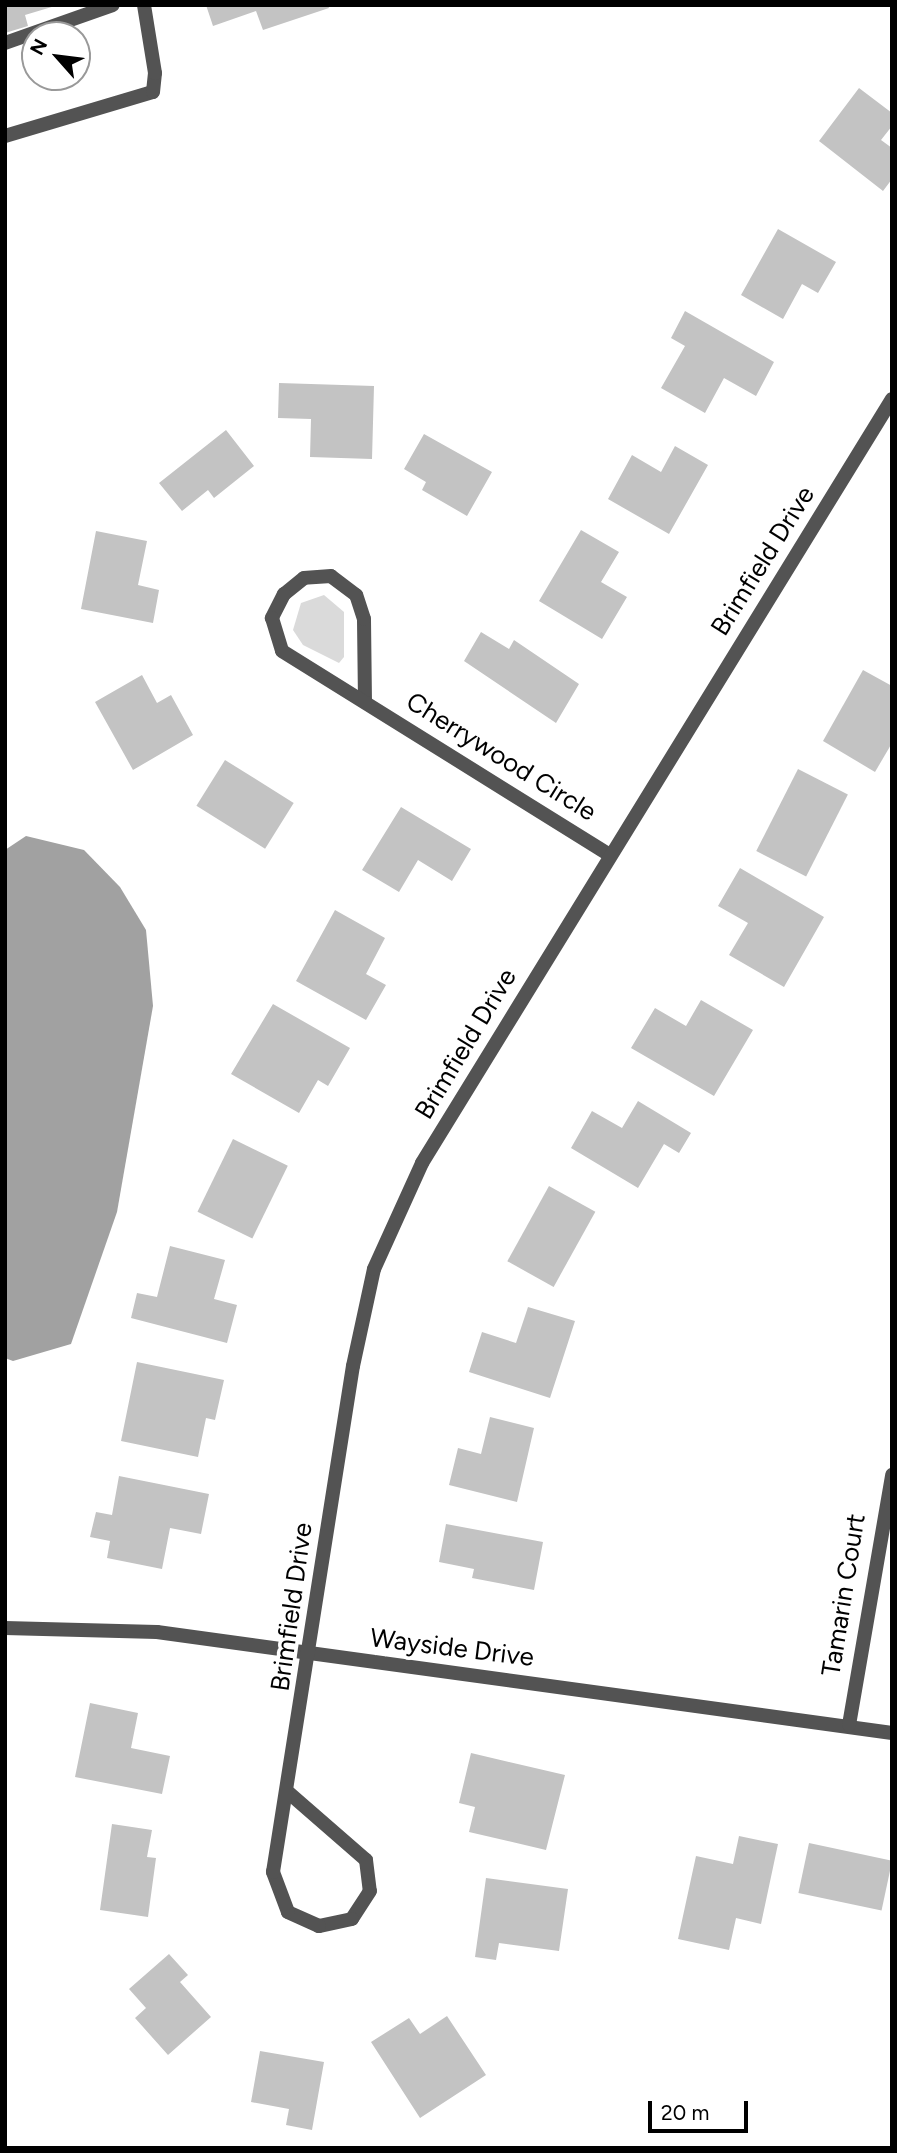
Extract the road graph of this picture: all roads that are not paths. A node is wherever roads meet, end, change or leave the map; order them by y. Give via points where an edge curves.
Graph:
1 (113, 5) edge
2 (144, 5) edge
3 (5, 43) edge
4 (5, 136) edge
5 (892, 399) edge
6 (365, 702) junction
7 (610, 855) junction
8 (892, 1475) edge
9 (5, 1628) edge
10 (309, 1654) junction
11 (849, 1725) junction
12 (892, 1733) edge
13 (289, 1793) junction

1 - 3 street
2 - 4 street via 155,73 153,92
5 - 7 street, Brimfield Drive
6 - 6 street, Cherrywood Circle via 364,619 356,595 331,576 304,578 277,605 272,618 276,642 296,662
6 - 7 street, Cherrywood Circle
7 - 10 street, Brimfield Drive via 422,1163 374,1269 353,1366
8 - 11 street, Tamarin Court
9 - 10 street, Wayside Drive via 157,1632
10 - 11 street, Wayside Drive
10 - 13 street, Brimfield Drive
11 - 12 street, Wayside Drive
13 - 13 street, Brimfield Drive via 273,1872 288,1912 318,1926 352,1919 370,1891 366,1860

